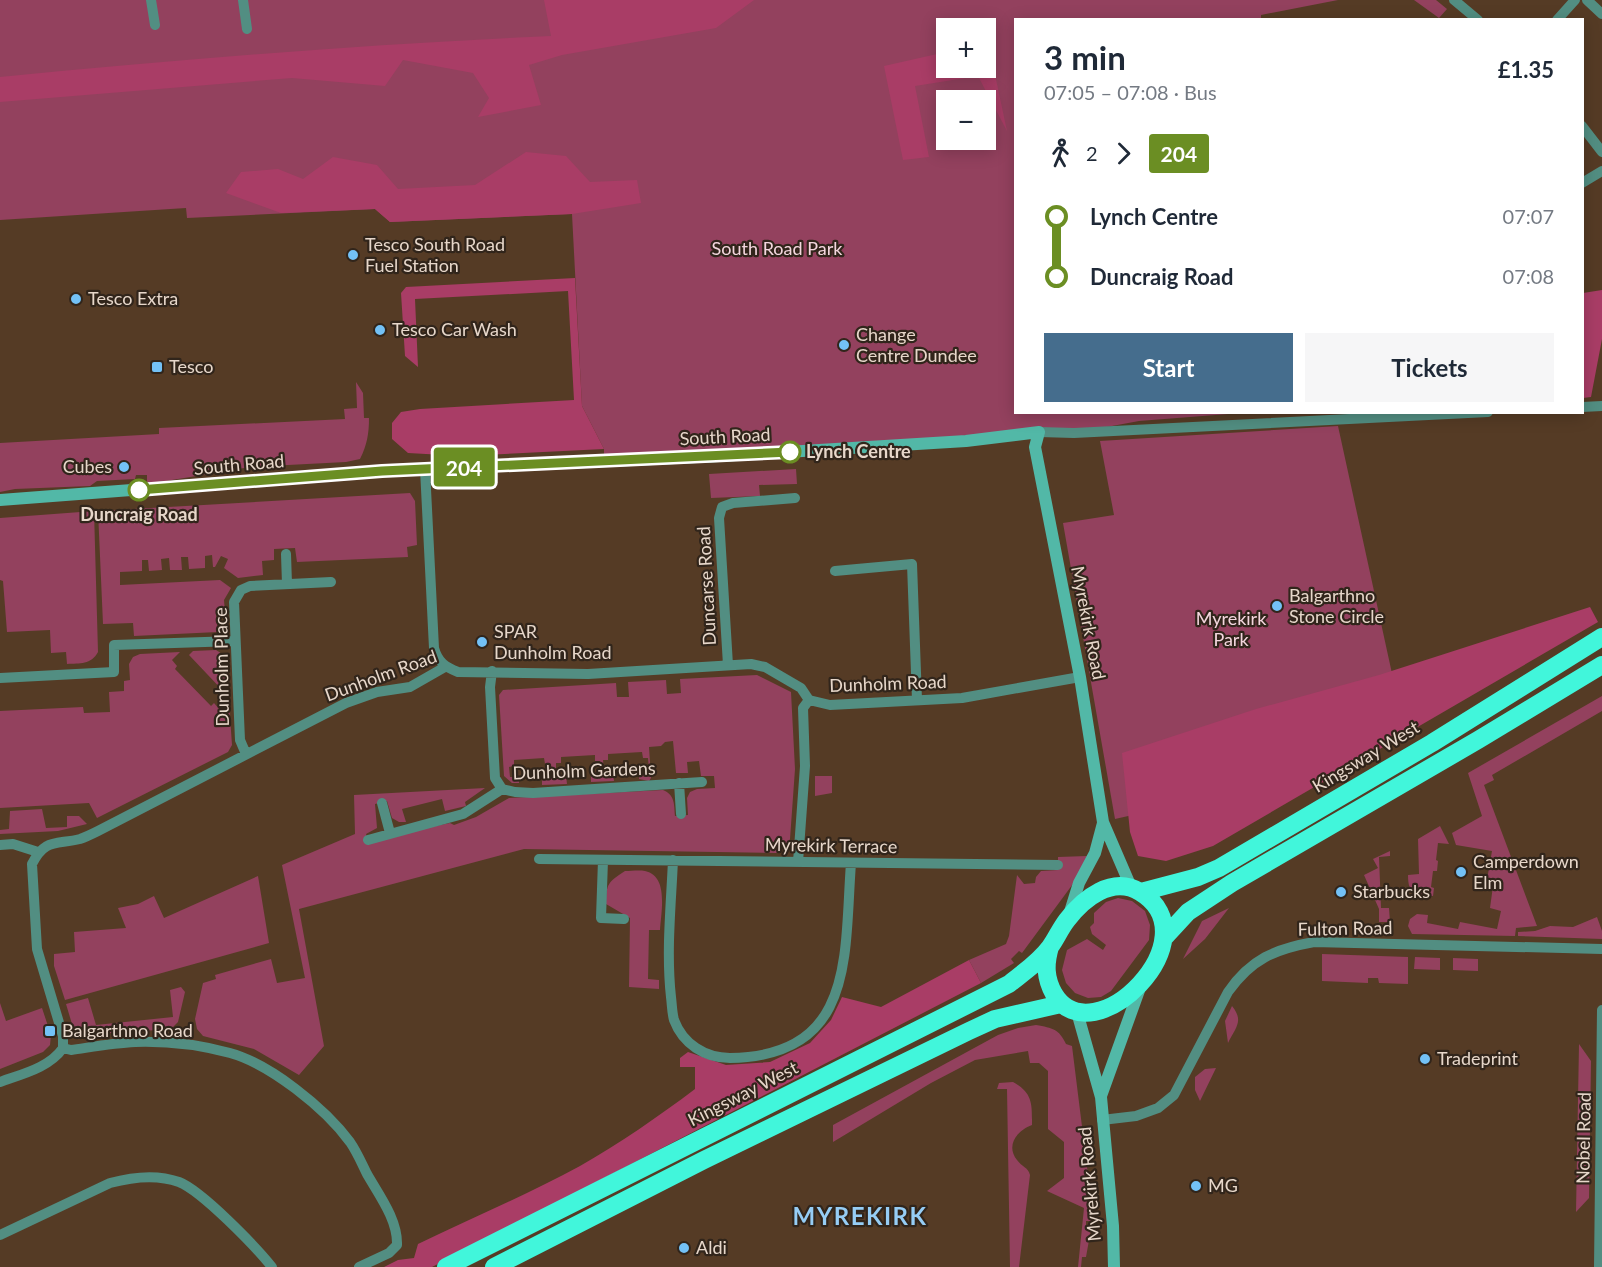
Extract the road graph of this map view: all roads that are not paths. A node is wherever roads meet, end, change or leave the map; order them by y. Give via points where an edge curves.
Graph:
1 (151, 0) edge
2 (243, 0) edge
3 (1454, 0) edge
4 (1575, 0) edge
5 (1587, 0) edge
6 (1602, 14) edge
7 (1476, 18) edge
8 (1559, 18) edge
9 (155, 25) dead end
10 (247, 29) dead end
11 (1584, 129) edge
12 (1602, 152) edge
13 (1602, 171) edge
14 (1584, 182) edge
15 (1602, 406) edge
16 (1584, 407) edge
17 (1449, 414) edge
18 (1039, 432) junction
19 (425, 469) junction
20 (795, 498) dead end
21 (0, 500) edge
22 (286, 554) dead end
23 (835, 571) dead end
24 (331, 582) dead end
25 (287, 584) junction
26 (1602, 637) edge
27 (235, 641) junction
28 (728, 665) junction
29 (1602, 665) edge
30 (445, 667) junction
31 (492, 672) junction
32 (1080, 677) junction
33 (0, 678) edge
34 (809, 700) junction
35 (917, 700) junction
36 (246, 754) junction
37 (702, 782) dead end
38 (679, 783) junction
39 (502, 789) junction
40 (382, 803) dead end
41 (681, 814) dead end
42 (1103, 822) junction
43 (390, 833) junction
44 (368, 840) dead end
45 (0, 845) edge
46 (38, 852) junction
47 (539, 859) dead end
48 (603, 860) junction
49 (673, 861) junction
50 (798, 862) junction
51 (851, 863) junction
52 (1058, 865) dead end
53 (1136, 890) junction
54 (624, 919) dead end
55 (1067, 919) junction
56 (1164, 938) junction
57 (1050, 947) junction
58 (1602, 949) edge
59 (1143, 981) junction
60 (1069, 1008) junction
61 (1602, 1010) edge
62 (63, 1048) junction
63 (0, 1082) edge
64 (1101, 1096) junction
65 (1102, 1120) junction
66 (1601, 1182) edge
67 (0, 1235) edge
68 (272, 1267) edge
69 (359, 1267) edge
70 (446, 1267) edge
71 (494, 1267) edge
72 (1114, 1267) edge
73 (1599, 1267) edge

1 - 9 street
2 - 10 street
3 - 7 street
4 - 8 street
5 - 6 street
11 - 12 street
13 - 14 street
15 - 16 street
17 - 18 street, South Road
18 - 19 street, South Road via 966,441 774,453
18 - 32 street, Myrekirk Road via 1035,447
19 - 21 street, South Road
19 - 30 street via 434,648
20 - 28 street, Duncarse Road via 733,502 722,507 719,518
22 - 25 street
23 - 35 street via 912,564
24 - 25 street, Dunholm Place
25 - 27 street, Dunholm Place via 241,590 234,602
26 - 53 highway, Kingsway West via 1219,868 1198,877
27 - 33 street via 114,645 114,672
27 - 36 street, Dunholm Place via 240,740
28 - 31 street, Dunholm Road via 588,674
28 - 34 street, Dunholm Road via 765,667 801,688
29 - 56 highway via 1232,883 1188,912
30 - 31 street, Dunholm Road via 458,672
30 - 36 street, Dunholm Road via 410,687 377,692 346,703
31 - 39 street, Dunholm Gardens via 495,778
32 - 35 street, Dunholm Road via 962,698
32 - 42 street, Myrekirk Road
34 - 35 street, Dunholm Road via 830,705
34 - 50 street via 803,708 805,766
36 - 46 street, Dunholm Road via 98,831 80,839 50,843
37 - 38 street, Dunholm Gardens
38 - 39 street, Dunholm Gardens via 533,793
38 - 41 street, Dunholm Gardens
39 - 43 street via 463,814
40 - 43 street
42 - 53 street, Myrekirk Road
42 - 55 street, Myrekirk Road via 1095,853 1079,883
43 - 44 street
45 - 46 street via 13,844
46 - 62 street via 32,864 37,949 63,1036
47 - 48 street, Myrekirk Terrace
48 - 49 street, Myrekirk Terrace
48 - 54 street via 601,918
49 - 50 street, Myrekirk Terrace
49 - 51 street via 668,977 673,1018 683,1038 703,1053 725,1058 776,1052 802,1039 823,1020 836,996 843,968
50 - 51 street, Myrekirk Terrace
51 - 52 street, Myrekirk Terrace
53 - 55 highway, Kingsway West via 1115,886 1103,889
53 - 56 highway via 1158,910
55 - 57 highway, Kingsway West
56 - 59 highway via 1159,957
57 - 60 highway, Kingsway West via 1045,968 1047,980
57 - 70 highway, Kingsway West via 1009,984
58 - 65 street, Fulton Road via 1314,942 1286,947 1268,954 1238,978 1174,1095 1158,1108 1136,1116
59 - 60 highway via 1111,1008
59 - 64 street
60 - 64 street
60 - 71 highway via 995,1019
61 - 66 street, Nobel Road
62 - 63 street via 44,1065
62 - 69 street via 135,1042 182,1044 232,1054 291,1085 350,1142 398,1234 397,1245 389,1253
64 - 65 street, Myrekirk Road
65 - 72 street, Myrekirk Road
66 - 73 street, Nobel Road
67 - 68 street via 110,1183 129,1177 156,1177 180,1183 199,1195

